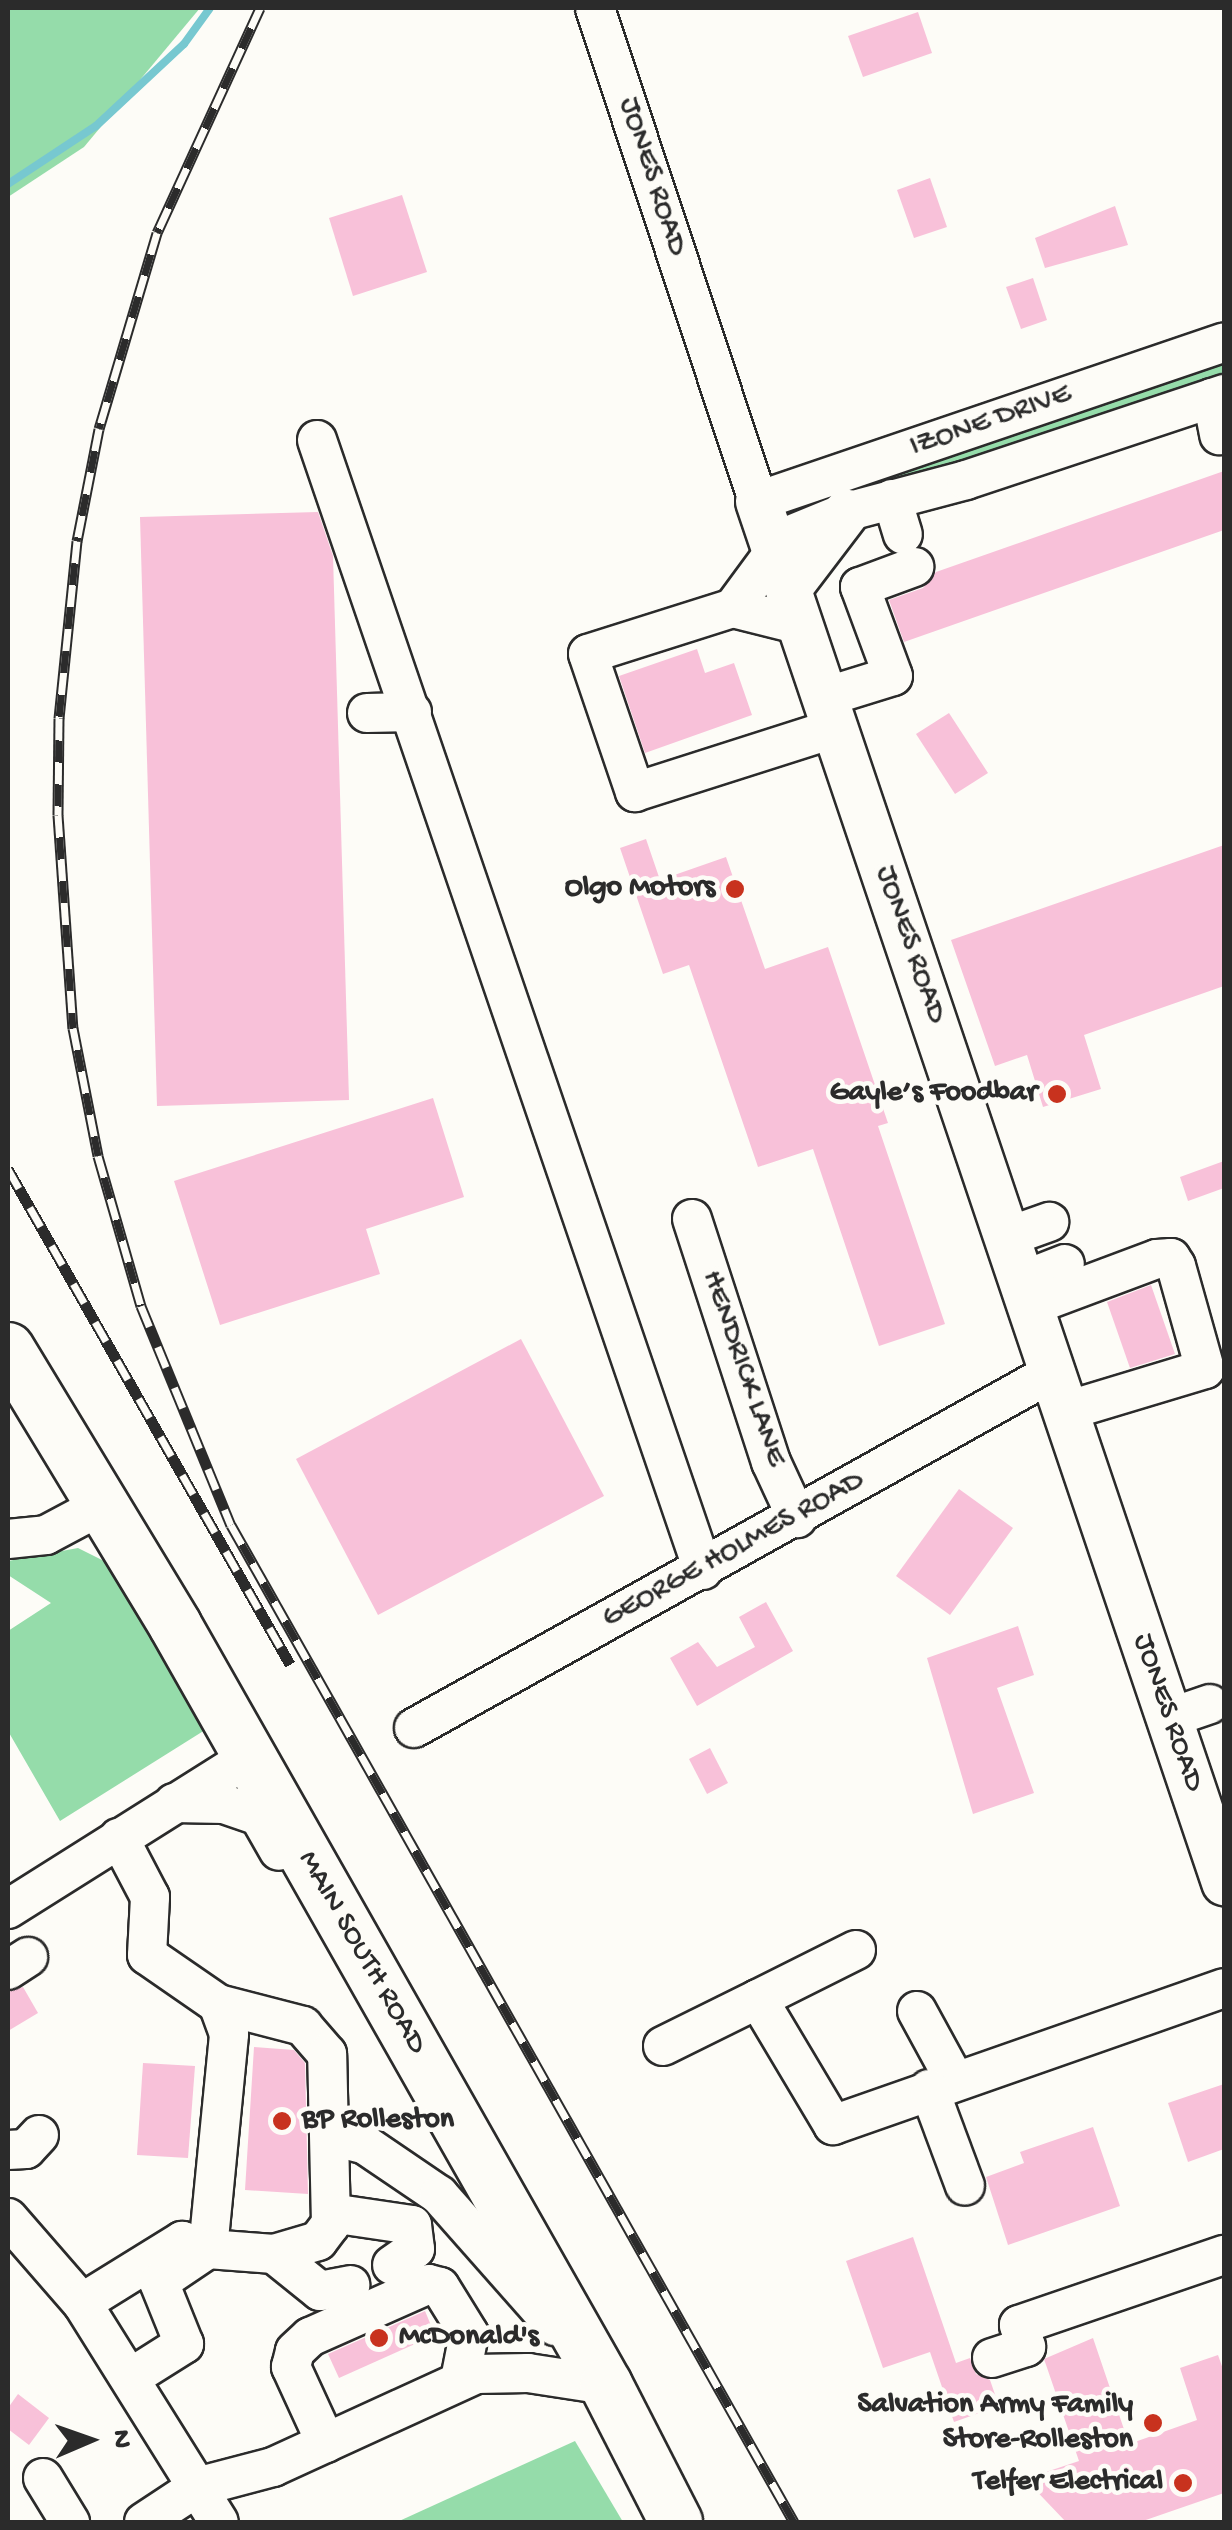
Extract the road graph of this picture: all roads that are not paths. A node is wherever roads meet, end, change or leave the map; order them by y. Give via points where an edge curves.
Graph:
1 (595, 8) edge
2 (1224, 342) edge
3 (1218, 396) edge
4 (1219, 435) dead end
5 (317, 440) dead end
6 (846, 512) joint
7 (903, 533) junction
8 (779, 561) junction
9 (734, 608) junction
10 (412, 712) junction
11 (830, 713) junction
12 (367, 714) dead end
13 (692, 1219) dead end
14 (1050, 1222) dead end
15 (1007, 1237) junction
16 (1065, 1264) dead end
17 (1026, 1294) junction
18 (8, 1309) edge
19 (21, 1369) edge
20 (1059, 1392) junction
21 (104, 1504) junction
22 (796, 1518) junction
23 (8, 1539) edge
24 (702, 1570) junction
25 (414, 1728) dead end
26 (250, 1756) junction
27 (174, 1803) junction
28 (118, 1838) junction
29 (1224, 1882) edge
30 (8, 1909) edge
31 (856, 1950) dead end
32 (1224, 1988) edge
33 (758, 1999) junction
34 (218, 2004) junction
35 (917, 2010) dead end
36 (663, 2046) dead end
37 (942, 2084) junction
38 (331, 2136) junction
39 (466, 2138) junction
40 (965, 2186) dead end
41 (331, 2214) junction
42 (8, 2218) edge
43 (208, 2249) junction
44 (274, 2254) junction
45 (1224, 2255) edge
46 (392, 2266) dead end
47 (350, 2285) dead end
48 (82, 2302) junction
49 (992, 2358) dead end
50 (130, 2378) junction
51 (460, 2380) junction
52 (606, 2385) junction
53 (326, 2442) junction
54 (43, 2478) dead end
55 (197, 2487) junction
56 (70, 2522) edge
57 (144, 2522) edge
58 (219, 2522) edge
59 (676, 2522) edge

1 - 8 street, JONES ROAD
2 - 8 street, IZONE DRIVE
3 - 4 street
3 - 7 street, IZONE DRIVE via 1131,443 973,496
5 - 10 street
6 - 7 street, IZONE DRIVE
6 - 8 main road
7 - 11 street via 860,587 893,676
8 - 9 street
8 - 9 street
8 - 11 main road, JONES ROAD
9 - 11 street via 588,654 635,792
10 - 12 street
10 - 24 street
11 - 15 main road, JONES ROAD
13 - 22 street, HENDRICK LANE via 771,1462
14 - 15 street
15 - 17 main road, JONES ROAD
16 - 17 street
17 - 20 main road, JONES ROAD
17 - 20 street, GEORGE HOLMES ROAD via 1158,1259 1171,1258 1176,1266 1205,1370
18 - 19 highway, MAIN SOUTH ROAD
19 - 21 highway, MAIN SOUTH ROAD
20 - 22 street, GEORGE HOLMES ROAD
20 - 29 main road, JONES ROAD via 1189,1711
21 - 23 street via 46,1535
21 - 26 highway, MAIN SOUTH ROAD
22 - 24 street, GEORGE HOLMES ROAD
24 - 25 street, GEORGE HOLMES ROAD
26 - 27 street
26 - 39 highway, MAIN SOUTH ROAD
27 - 28 street
27 - 39 street via 224,1804 259,1816 422,2104
28 - 30 street
28 - 34 street via 150,1897 146,1955
31 - 33 street
32 - 37 street
33 - 36 street
33 - 37 street via 832,2125
34 - 38 street via 303,2026 327,2054
34 - 43 street via 229,2034
35 - 37 street
37 - 40 street
38 - 41 street
38 - 52 street via 364,2144 440,2195
39 - 52 highway, MAIN SOUTH ROAD
41 - 44 street via 318,2240
41 - 46 street via 412,2225 415,2250
42 - 48 street
43 - 44 street
43 - 48 street via 182,2240
43 - 50 street via 159,2282 184,2344
44 - 47 street via 320,2291
45 - 49 street via 1019,2325 1026,2347
48 - 50 street
50 - 55 street
51 - 52 street via 506,2372
51 - 53 street
51 - 53 street via 469,2334 440,2287 429,2284 310,2337 295,2351 291,2367
52 - 59 highway, MAIN SOUTH ROAD
53 - 55 street via 273,2467
54 - 56 street
55 - 57 street
55 - 58 street

